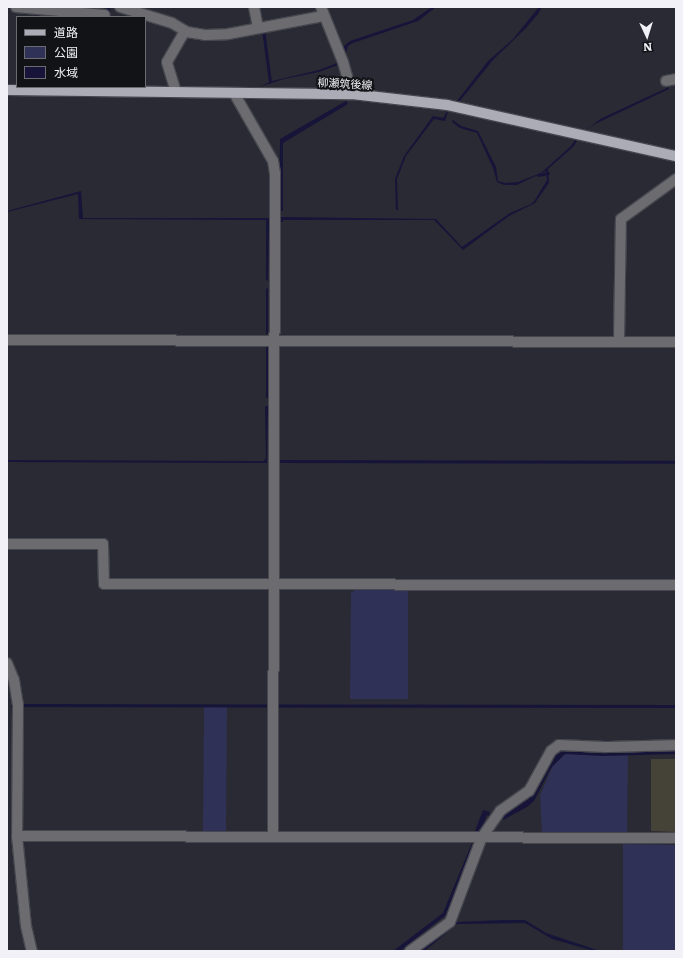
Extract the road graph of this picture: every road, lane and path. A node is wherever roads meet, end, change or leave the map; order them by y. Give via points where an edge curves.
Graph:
1 (16, 7) edge
2 (120, 7) edge
3 (254, 7) edge
4 (322, 12) edge
5 (105, 13) edge
6 (258, 28) junction
7 (185, 31) junction
8 (63, 89) edge
9 (7, 90) edge
10 (176, 92) junction
11 (234, 93) junction
12 (352, 94) junction
13 (676, 156) edge
14 (676, 179) edge
15 (7, 340) edge
16 (274, 340) junction
17 (619, 341) junction
18 (676, 342) edge
19 (7, 544) edge
20 (273, 585) junction
21 (676, 585) edge
22 (7, 663) edge
23 (676, 745) edge
24 (17, 836) junction
25 (273, 837) junction
26 (482, 837) junction
27 (676, 838) edge
28 (32, 951) edge
29 (410, 951) edge

1 - 5 street
2 - 7 street via 172,23
3 - 6 street
4 - 6 street
4 - 12 street via 343,62
6 - 7 street via 228,34 205,35
7 - 10 street via 167,62
8 - 9 main road, 柳瀬筑後線
8 - 10 main road, 柳瀬筑後線
10 - 11 main road, 柳瀬筑後線
11 - 12 main road, 柳瀬筑後線
11 - 16 street via 273,161
12 - 13 main road, 柳瀬筑後線 via 447,105
14 - 17 street via 621,219
15 - 16 street
16 - 17 street
16 - 20 street
17 - 18 street
19 - 20 street via 103,544 104,584
20 - 21 street
20 - 25 street
22 - 24 street via 14,680 18,704
23 - 26 street via 560,745 551,752 529,791 500,811
24 - 25 street
24 - 28 street via 26,926
25 - 26 street
26 - 27 street
26 - 29 street via 450,922

